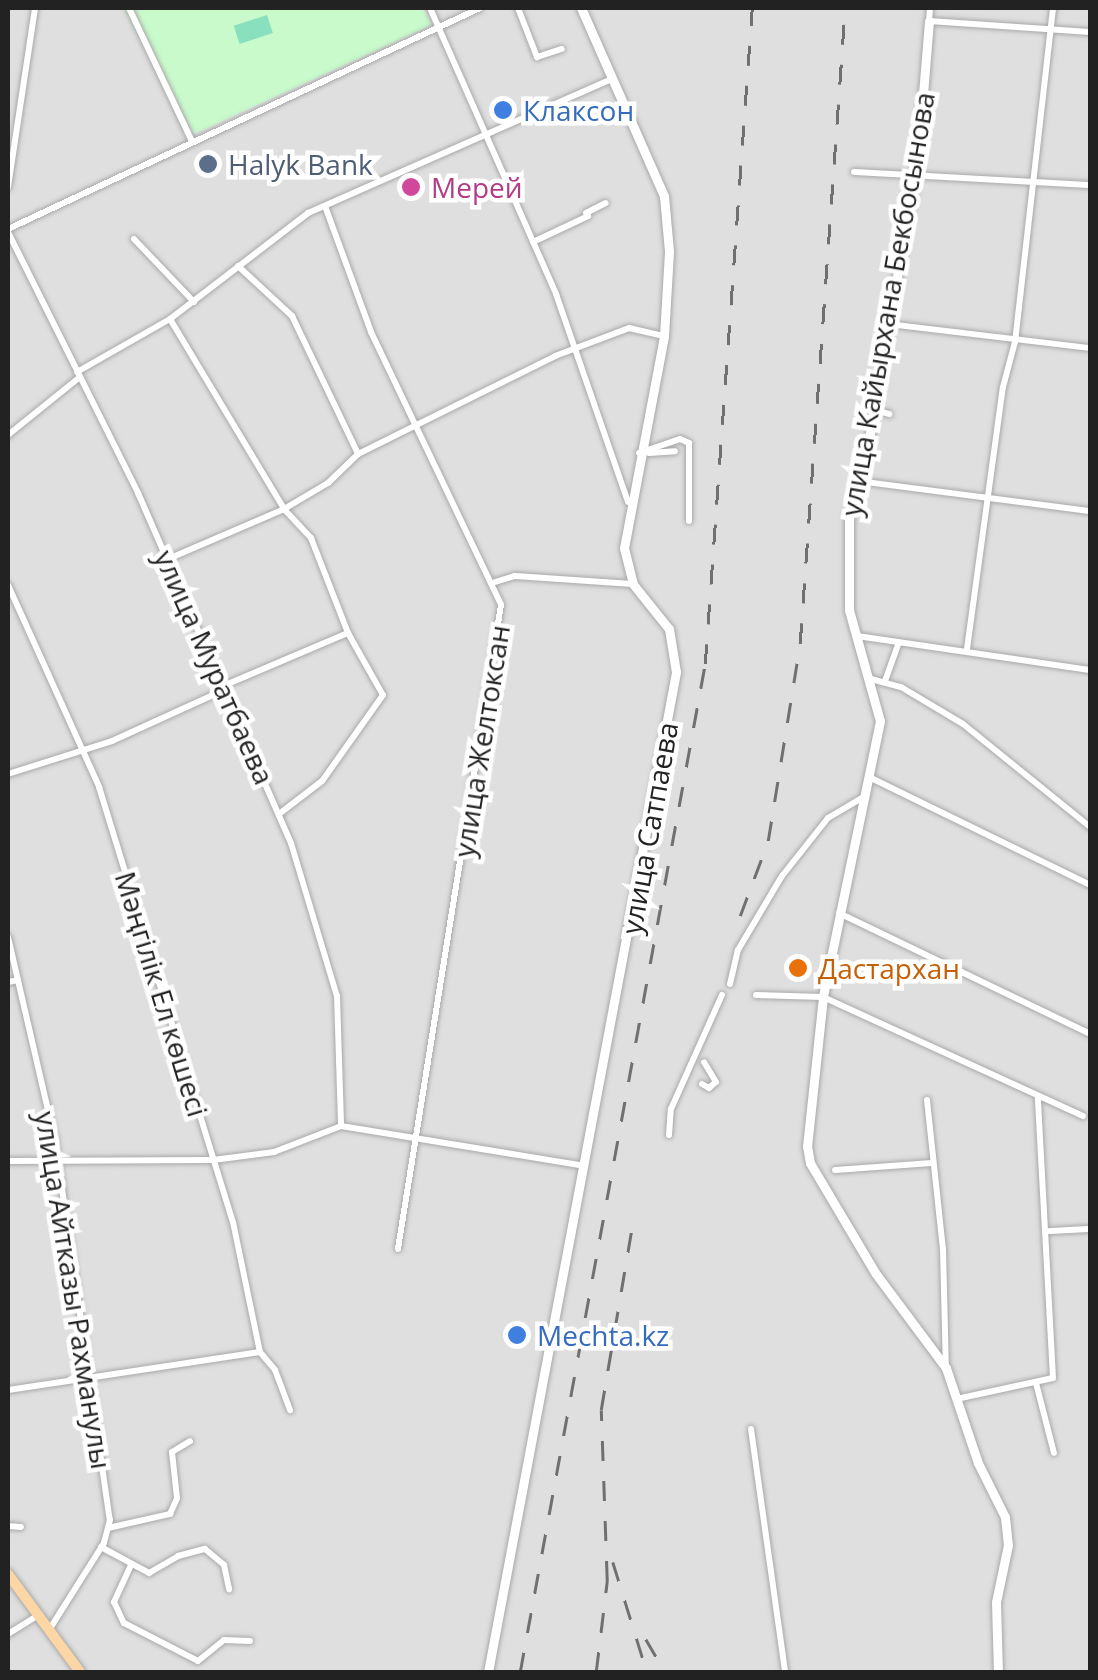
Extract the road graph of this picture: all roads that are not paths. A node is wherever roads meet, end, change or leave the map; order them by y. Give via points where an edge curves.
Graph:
1 (35, 8) edge
2 (129, 8) edge
3 (430, 8) edge
4 (480, 8) edge
5 (518, 8) edge
6 (581, 8) edge
7 (930, 8) edge
8 (1054, 8) edge
9 (929, 21) junction
10 (438, 27) junction
11 (1051, 29) junction
12 (1090, 32) edge
13 (562, 50) dead end
14 (612, 79) junction
15 (486, 135) junction
16 (192, 141) junction
17 (854, 172) dead end
18 (914, 175) junction
19 (1033, 181) junction
20 (1090, 185) edge
21 (8, 188) edge
22 (606, 204) dead end
23 (326, 206) junction
24 (8, 231) edge
25 (134, 240) dead end
26 (532, 242) junction
27 (238, 266) junction
28 (194, 302) junction
29 (170, 319) junction
30 (888, 324) junction
31 (664, 336) junction
32 (1015, 342) junction
33 (575, 348) junction
34 (1090, 348) edge
35 (79, 374) junction
36 (874, 410) junction
37 (889, 414) dead end
38 (414, 427) junction
39 (8, 435) edge
40 (670, 443) junction
41 (693, 450) junction
42 (675, 451) junction
43 (638, 453) junction
44 (358, 454) junction
45 (858, 481) junction
46 (988, 500) junction
47 (628, 502) junction
48 (284, 509) junction
49 (1090, 511) edge
50 (689, 521) dead end
51 (168, 560) junction
52 (8, 584) edge
53 (492, 584) junction
54 (633, 584) junction
55 (348, 634) junction
56 (857, 636) junction
57 (900, 641) junction
58 (967, 649) junction
59 (1090, 670) edge
60 (871, 679) junction
61 (885, 681) junction
62 (224, 688) junction
63 (84, 752) junction
64 (8, 774) edge
65 (871, 778) junction
66 (867, 796) junction
67 (279, 814) junction
68 (1090, 826) edge
69 (1090, 885) edge
70 (838, 912) junction
71 (8, 937) edge
72 (18, 980) junction
73 (8, 982) edge
74 (730, 984) dead end
75 (756, 994) dead end
76 (722, 995) dead end
77 (823, 997) junction
78 (1090, 1034) edge
79 (704, 1062) dead end
80 (702, 1084) dead end
81 (1038, 1097) junction
82 (927, 1100) dead end
83 (1083, 1116) dead end
84 (341, 1126) junction
85 (669, 1134) dead end
86 (418, 1140) junction
87 (8, 1160) edge
88 (213, 1160) junction
89 (58, 1162) junction
90 (932, 1163) junction
91 (585, 1167) junction
92 (835, 1170) dead end
93 (1090, 1229) edge
94 (1048, 1231) junction
95 (398, 1249) dead end
96 (260, 1352) junction
97 (946, 1368) junction
98 (87, 1380) junction
99 (1036, 1383) junction
100 (8, 1390) edge
101 (961, 1398) junction
102 (290, 1410) dead end
103 (751, 1429) dead end
104 (190, 1441) dead end
105 (1054, 1453) dead end
106 (8, 1526) edge
107 (20, 1527) dead end
108 (108, 1528) junction
109 (102, 1547) junction
110 (131, 1565) junction
111 (8, 1574) edge
112 (229, 1589) dead end
113 (38, 1615) junction
114 (49, 1630) junction
115 (8, 1634) edge
116 (250, 1640) dead end
117 (80, 1672) edge
118 (488, 1672) edge
119 (785, 1672) edge
120 (998, 1672) edge

1 - 21 street
2 - 16 street
3 - 10 street
4 - 10 street
5 - 13 street via 538,57
6 - 14 street, улица Сатпаева
7 - 9 street, улица Кайырхана Бекбосынова
8 - 11 street
9 - 11 street
9 - 18 street, улица Кайырхана Бекбосынова
10 - 15 street
10 - 16 street
11 - 12 street
11 - 19 street
14 - 15 street
14 - 31 street, улица Сатпаева via 664,196
15 - 23 street
15 - 26 street
16 - 24 street
17 - 18 street
18 - 19 street
18 - 30 street, улица Кайырхана Бекбосынова
19 - 20 street
19 - 32 street
22 - 26 street
23 - 27 street
23 - 38 street, улица Желтоксан
24 - 35 street, улица Муратбаева
25 - 28 street
26 - 33 street
27 - 28 street
27 - 44 street via 292,316
28 - 29 street
29 - 35 street
29 - 48 street
30 - 32 street
30 - 36 street, улица Кайырхана Бекбосынова
31 - 33 street via 630,328
31 - 43 street, улица Сатпаева
32 - 34 street
32 - 46 street
33 - 38 street
33 - 47 street
35 - 39 street
35 - 51 street, улица Муратбаева
36 - 37 street
36 - 45 street, улица Кайырхана Бекбосынова
38 - 44 street
38 - 53 street, улица Желтоксан
40 - 41 street via 685,439
40 - 42 street
40 - 43 street
41 - 42 street
41 - 50 street
42 - 43 street
43 - 47 street, улица Сатпаева
44 - 48 street via 328,483
45 - 46 street
45 - 56 street, улица Кайырхана Бекбосынова via 848,548
46 - 49 street
46 - 58 street
47 - 54 street, улица Сатпаева via 624,548
48 - 51 street
48 - 55 street via 311,538
51 - 62 street, улица Муратбаева
52 - 63 street, Мәңгілік Ел көшесі
53 - 54 street via 515,576
53 - 86 street, улица Желтоксан via 501,605 490,695
54 - 91 street, улица Сатпаева via 669,629 676,672
55 - 62 street
55 - 67 street via 383,694 322,781
56 - 57 street
56 - 60 street, улица Кайырхана Бекбосынова
57 - 58 street
57 - 61 street
58 - 59 street
60 - 61 street
60 - 65 street, улица Кайырхана Бекбосынова via 880,720
61 - 68 street via 964,724
62 - 63 street
62 - 67 street, улица Муратбаева
63 - 64 street
63 - 88 street, Мәңгілік Ел көшесі
65 - 66 street, улица Кайырхана Бекбосынова
65 - 69 street
66 - 70 street, улица Кайырхана Бекбосынова
66 - 74 street via 828,818 782,876 738,950
67 - 84 street, улица Муратбаева via 337,996
70 - 77 street, улица Кайырхана Бекбосынова
70 - 78 street
71 - 72 street, улица Айтказы Рахманулы
72 - 73 street
72 - 89 street, улица Айтказы Рахманулы
75 - 77 street
76 - 85 street via 672,1109
77 - 81 street
77 - 97 street, улица Кайырхана Бекбосынова via 810,1163 876,1274
79 - 80 street via 716,1082
81 - 83 street
81 - 94 street
82 - 90 street
84 - 86 street
84 - 88 street via 274,1152
86 - 91 street
86 - 95 street, улица Желтоксан
87 - 89 street
88 - 89 street
88 - 96 street, Мәңгілік Ел көшесі
89 - 98 street, улица Айтказы Рахманулы
90 - 92 street
90 - 97 street via 943,1250
91 - 118 street, улица Сатпаева
93 - 94 street
94 - 99 street via 1053,1378
96 - 98 street
96 - 102 street, Мәңгілік Ел көшесі via 275,1370
97 - 101 street, улица Кайырхана Бекбосынова
98 - 100 street
98 - 108 street, улица Айтказы Рахманулы
99 - 101 street
99 - 105 street
101 - 120 street, улица Кайырхана Бекбосынова via 978,1463 1008,1531 996,1602
103 - 119 street
104 - 108 street via 172,1452 177,1498 170,1514
106 - 107 street
108 - 109 street, улица Айтказы Рахманулы
109 - 110 street
109 - 114 street, улица Айтказы Рахманулы
110 - 112 street via 150,1573 205,1550 224,1565
110 - 116 street via 114,1602 124,1623 198,1662 224,1640
111 - 113 main road
113 - 114 main road
113 - 115 street
114 - 117 main road

